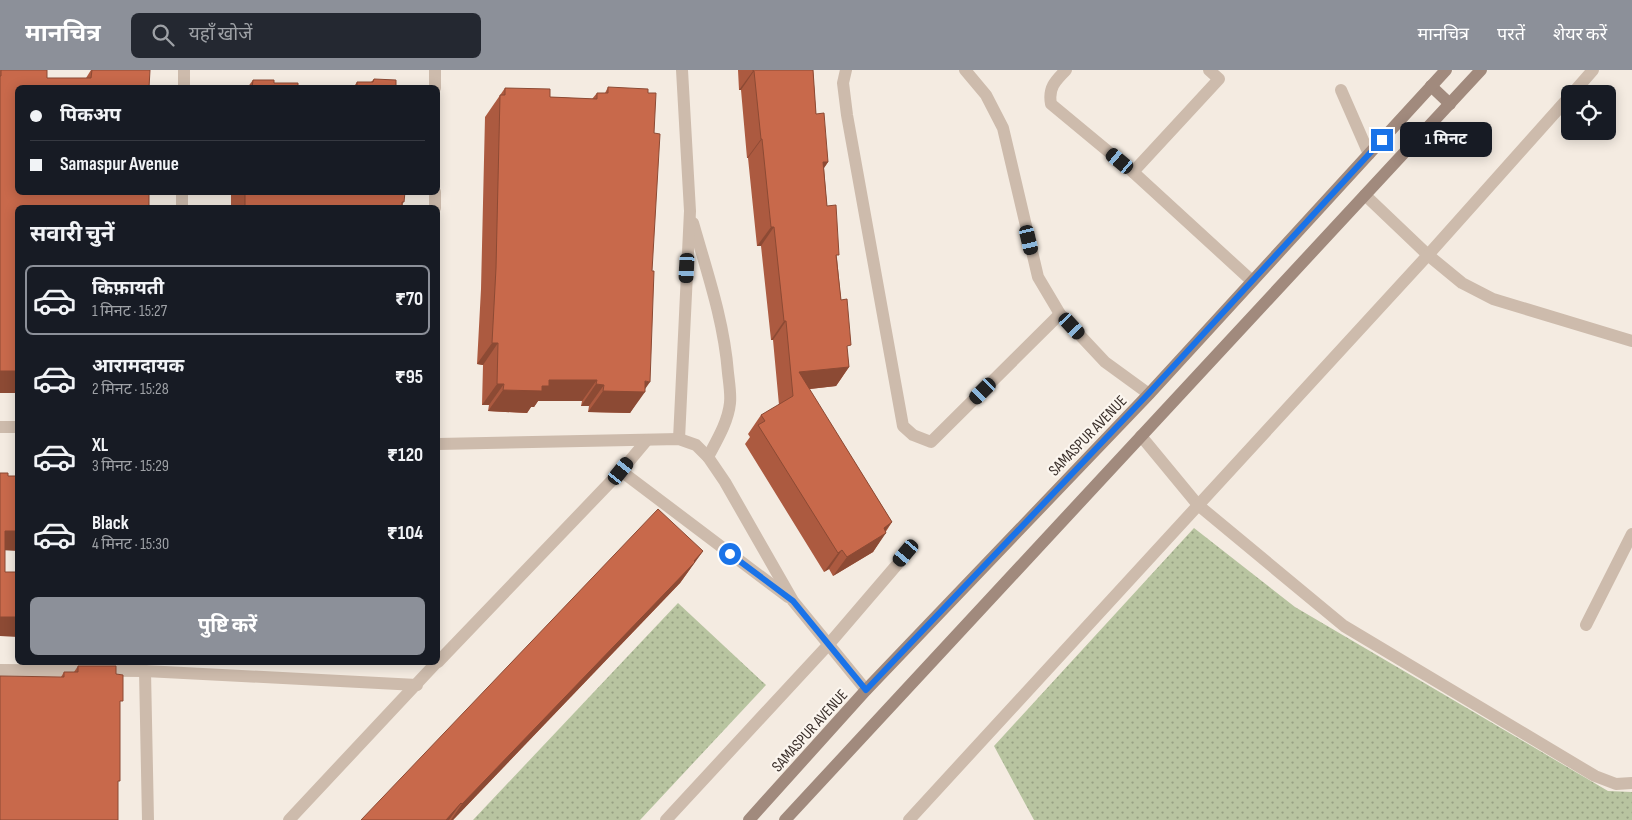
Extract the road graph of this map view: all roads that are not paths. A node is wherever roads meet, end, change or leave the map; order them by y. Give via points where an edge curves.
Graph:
1 (184, 70) edge
2 (434, 70) edge
3 (682, 70) edge
4 (846, 70) edge
5 (965, 70) edge
6 (1066, 70) edge
7 (1209, 70) edge
8 (1446, 70) edge
9 (1482, 70) edge
10 (1593, 70) edge
11 (184, 85) edge
12 (434, 85) edge
13 (1580, 85) edge
14 (1431, 86) junction
15 (1341, 90) dead end
16 (1450, 104) junction
17 (1561, 106) edge
18 (1369, 154) junction
19 (1133, 172) junction
20 (1365, 195) junction
21 (690, 211) junction
22 (1428, 255) junction
23 (1252, 281) junction
24 (1060, 314) junction
25 (1632, 341) edge
26 (1148, 394) junction
27 (0, 427) edge
28 (15, 427) edge
29 (1141, 436) junction
30 (679, 439) junction
31 (647, 440) junction
32 (440, 444) edge
33 (708, 457) junction
34 (621, 471) junction
35 (1198, 505) junction
36 (1632, 534) edge
37 (906, 553) dead end
38 (793, 601) junction
39 (1586, 625) dead end
40 (830, 644) junction
41 (440, 659) edge
42 (428, 667) edge
43 (0, 670) edge
44 (145, 670) junction
45 (417, 685) junction
46 (866, 690) junction
47 (1632, 783) edge
48 (148, 820) edge
49 (289, 820) edge
50 (666, 820) edge
51 (749, 820) edge
52 (785, 820) edge
53 (909, 820) edge

1 - 11 street
2 - 12 street
3 - 21 street
4 - 24 street via 843,83 847,115 902,426 913,435 931,442
5 - 24 street via 986,96 1003,128 1038,277
6 - 19 street via 1052,84 1051,104
7 - 19 street via 1219,79
8 - 14 main road, SAMASPUR AVENUE
9 - 16 main road
10 - 13 street
14 - 16 main road
14 - 18 main road, SAMASPUR AVENUE
15 - 18 street
16 - 20 main road
17 - 22 street
18 - 23 main road, SAMASPUR AVENUE
19 - 23 street
20 - 22 street
20 - 29 main road
21 - 30 street
21 - 33 street via 720,319 729,383 730,403 725,422
22 - 25 street via 1462,283 1493,299
22 - 35 street
23 - 26 main road, SAMASPUR AVENUE
24 - 26 street via 1105,362
26 - 46 main road, SAMASPUR AVENUE
27 - 28 street
29 - 35 street
29 - 52 main road
30 - 31 street
30 - 33 street via 696,445
31 - 32 street
31 - 34 street
33 - 38 street
34 - 38 street
34 - 41 street
35 - 47 street via 1344,626 1595,776 1616,784
35 - 53 street
36 - 39 street
37 - 40 street
38 - 40 street
40 - 46 street
40 - 50 street
42 - 45 street
43 - 44 street
44 - 45 street
44 - 48 street
45 - 49 street
46 - 51 main road, SAMASPUR AVENUE

